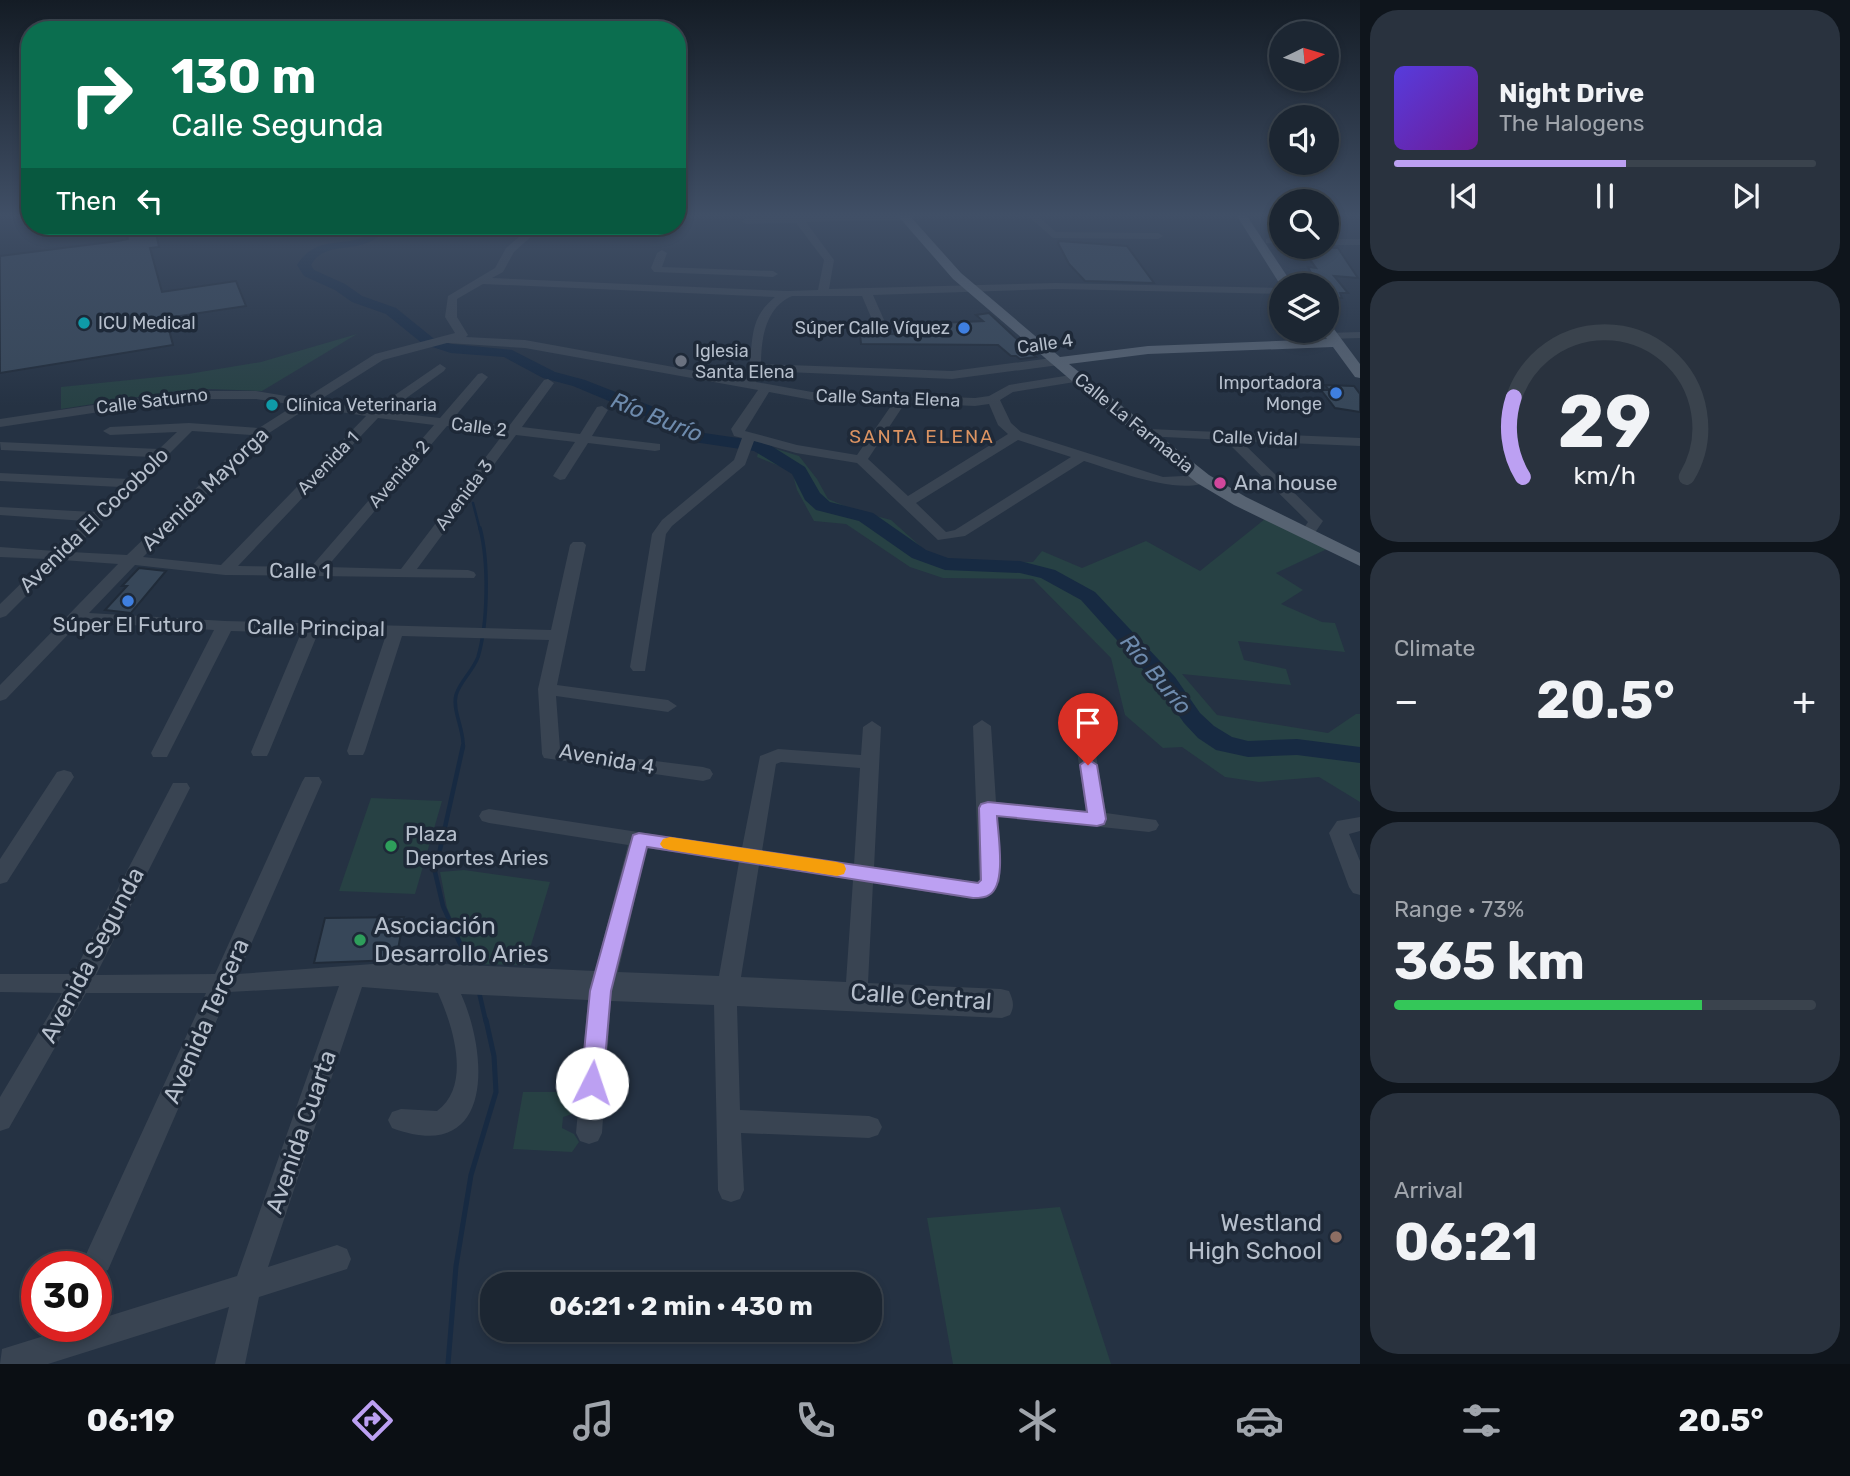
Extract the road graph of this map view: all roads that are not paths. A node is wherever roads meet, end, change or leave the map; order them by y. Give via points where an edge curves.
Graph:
1 (715, 280) edge
2 (825, 280) edge
3 (962, 280) edge
4 (480, 281) joint
5 (972, 289) junction
6 (713, 290) junction
7 (1269, 291) edge
8 (823, 292) junction
9 (866, 292) junction
10 (787, 294) junction
11 (882, 329) dead end
12 (462, 333) junction
13 (1360, 335) edge
14 (1339, 336) edge
15 (447, 340) junction
16 (474, 340) junction
17 (1269, 341) edge
18 (1336, 343) edge
19 (1059, 361) junction
20 (755, 367) junction
21 (440, 368) dead end
22 (1360, 374) edge
23 (952, 375) junction
24 (482, 377) dead end
25 (1077, 378) junction
26 (548, 383) dead end
27 (748, 383) junction
28 (766, 388) junction
29 (993, 399) junction
30 (900, 401) junction
31 (975, 402) junction
32 (304, 403) junction
33 (112, 406) junction
34 (602, 410) dead end
35 (375, 414) junction
36 (16, 421) junction
37 (443, 423) junction
38 (0, 424) edge
39 (188, 427) junction
40 (110, 431) junction
41 (512, 431) junction
42 (261, 432) junction
43 (1149, 433) junction
44 (1016, 435) junction
45 (1230, 438) junction
46 (584, 439) junction
47 (1360, 442) edge
48 (748, 443) junction
49 (0, 446) edge
50 (655, 447) dead end
51 (91, 449) junction
52 (162, 453) junction
53 (1080, 457) junction
54 (862, 460) junction
55 (560, 476) dead end
56 (0, 477) edge
57 (1203, 479) junction
58 (131, 483) junction
59 (906, 503) junction
60 (0, 511) edge
61 (96, 517) junction
62 (1307, 534) junction
63 (578, 545) dead end
64 (0, 552) edge
65 (56, 555) junction
66 (132, 560) junction
67 (1360, 560) edge
68 (225, 570) junction
69 (316, 571) junction
70 (406, 573) junction
71 (468, 575) dead end
72 (0, 613) edge
73 (75, 617) junction
74 (225, 626) junction
75 (312, 628) junction
76 (396, 630) junction
77 (558, 635) junction
78 (639, 667) dead end
79 (8, 677) edge
80 (547, 690) junction
81 (0, 695) edge
82 (668, 706) dead end
83 (982, 726) dead end
84 (872, 727) dead end
85 (1084, 738) dead end
86 (356, 751) dead end
87 (260, 752) dead end
88 (160, 753) dead end
89 (869, 762) junction
90 (703, 774) dead end
91 (64, 777) dead end
92 (312, 782) dead end
93 (180, 788) dead end
94 (988, 808) junction
95 (489, 816) dead end
96 (1097, 819) junction
97 (1360, 824) edge
98 (1149, 825) dead end
99 (639, 839) junction
100 (751, 855) junction
101 (863, 873) junction
102 (0, 876) edge
103 (1360, 887) edge
104 (354, 977) junction
105 (456, 980) junction
106 (224, 982) junction
107 (0, 983) edge
108 (80, 984) junction
109 (602, 985) junction
110 (727, 992) junction
111 (856, 997) junction
112 (0, 1120) edge
113 (401, 1120) dead end
114 (727, 1121) junction
115 (869, 1127) dead end
116 (589, 1133) dead end
117 (731, 1190) dead end
118 (103, 1251) edge
119 (337, 1259) dead end
120 (247, 1288) junction
121 (2, 1364) edge
122 (230, 1364) edge

1 - 6 street
2 - 8 street
3 - 5 main road, Calle La Farmacia
4 - 6 street
4 - 12 street via 450,302 451,317
5 - 7 street via 1115,286
5 - 9 street
5 - 19 main road, Calle La Farmacia
6 - 10 street
8 - 9 street
8 - 10 street
9 - 11 street
10 - 20 street via 769,308 756,341
12 - 15 street
12 - 16 street
13 - 14 street, Calle 4
15 - 16 street, Calle Santa Elena
15 - 32 street, Avenida Mayorga via 379,357
16 - 27 street, Calle Santa Elena via 526,344
17 - 19 main road, Calle 4
18 - 22 main road
19 - 23 street, Calle 4
19 - 25 main road, Calle La Farmacia
20 - 23 street, Calle 4
20 - 27 street
21 - 35 street, Avenida 1
23 - 31 street
24 - 37 street, Avenida 2
25 - 29 street, Calle Santa Elena via 1009,389
25 - 43 main road, Calle La Farmacia
26 - 41 street, Avenida 3
27 - 28 street, Calle Santa Elena
28 - 30 street, Calle Santa Elena via 840,399
28 - 48 street via 738,429
29 - 31 street, Calle Santa Elena
29 - 44 street via 1005,425
30 - 31 street, Calle Santa Elena
30 - 54 street
32 - 33 street, Calle Saturno via 220,393
32 - 35 street, Calle 2
32 - 42 street, Avenida Mayorga
33 - 36 street, Calle Saturno
33 - 40 street
34 - 46 street
35 - 37 street, Calle 2
35 - 68 street, Avenida 1
36 - 38 street, Calle Saturno
36 - 49 street
37 - 41 street, Calle 2
37 - 69 street, Avenida 2
39 - 40 street
39 - 42 street
39 - 52 street, Avenida El Cocobolo
40 - 51 street
41 - 46 street, Calle 2
41 - 70 street, Avenida 3
42 - 66 street, Avenida Mayorga
43 - 45 street, Calle Vidal
43 - 57 main road, Calle La Farmacia
44 - 53 street
44 - 59 street
45 - 47 street, Calle Vidal
45 - 62 street via 1313,517 1315,524
46 - 50 street, Calle 2
46 - 55 street
48 - 54 street
48 - 78 street via 740,462 659,534
49 - 51 street
51 - 52 street
52 - 58 street, Avenida El Cocobolo
53 - 57 street via 1162,481
53 - 59 street via 953,537 940,536
54 - 59 street
56 - 58 street
57 - 62 main road, Calle La Farmacia
58 - 61 street, Avenida El Cocobolo
60 - 61 street
61 - 65 street, Avenida El Cocobolo
62 - 67 main road, Calle La Farmacia
63 - 77 street, Avenida 4
64 - 65 street, Calle 1
65 - 66 street, Calle 1
65 - 72 street, Avenida El Cocobolo
66 - 68 street, Calle 1
66 - 73 street, Avenida Mayorga
68 - 69 street, Calle 1
69 - 70 street, Calle 1
70 - 71 street, Calle 1
73 - 74 street, Calle Principal
73 - 79 street, Avenida Mayorga
74 - 75 street, Calle Principal
74 - 88 street
75 - 76 street, Calle Principal
75 - 87 street
76 - 77 street, Calle Principal
76 - 86 street
77 - 80 street, Avenida 4
79 - 81 street, Avenida Mayorga
80 - 82 street
80 - 90 street, Avenida 4 via 551,754
83 - 94 street
84 - 89 street
85 - 96 street
89 - 100 street via 772,756 767,761
89 - 101 street
91 - 102 street
92 - 106 street, Avenida Tercera
93 - 108 street, Avenida Segunda
94 - 96 street
94 - 101 street via 990,881 984,890
95 - 99 street
96 - 98 street
97 - 103 street via 1344,826 1339,833
99 - 100 street
99 - 109 street
100 - 101 street
100 - 110 street
101 - 111 street
104 - 105 street, Calle Central via 393,982
104 - 106 street, Calle Central
104 - 120 street, Avenida Cuarta
105 - 109 street, Calle Central
105 - 113 street via 467,1049 468,1084 463,1102 445,1121
106 - 108 street, Calle Central
106 - 118 street, Avenida Tercera
107 - 108 street, Calle Central
108 - 112 street, Avenida Segunda
109 - 110 street, Calle Central
109 - 116 street
110 - 111 street, Calle Central
110 - 114 street
111 - 111 street, Calle Central via 1002,1008 1001,998
114 - 115 street
114 - 117 street
119 - 120 street
120 - 121 street
120 - 122 street, Avenida Cuarta

